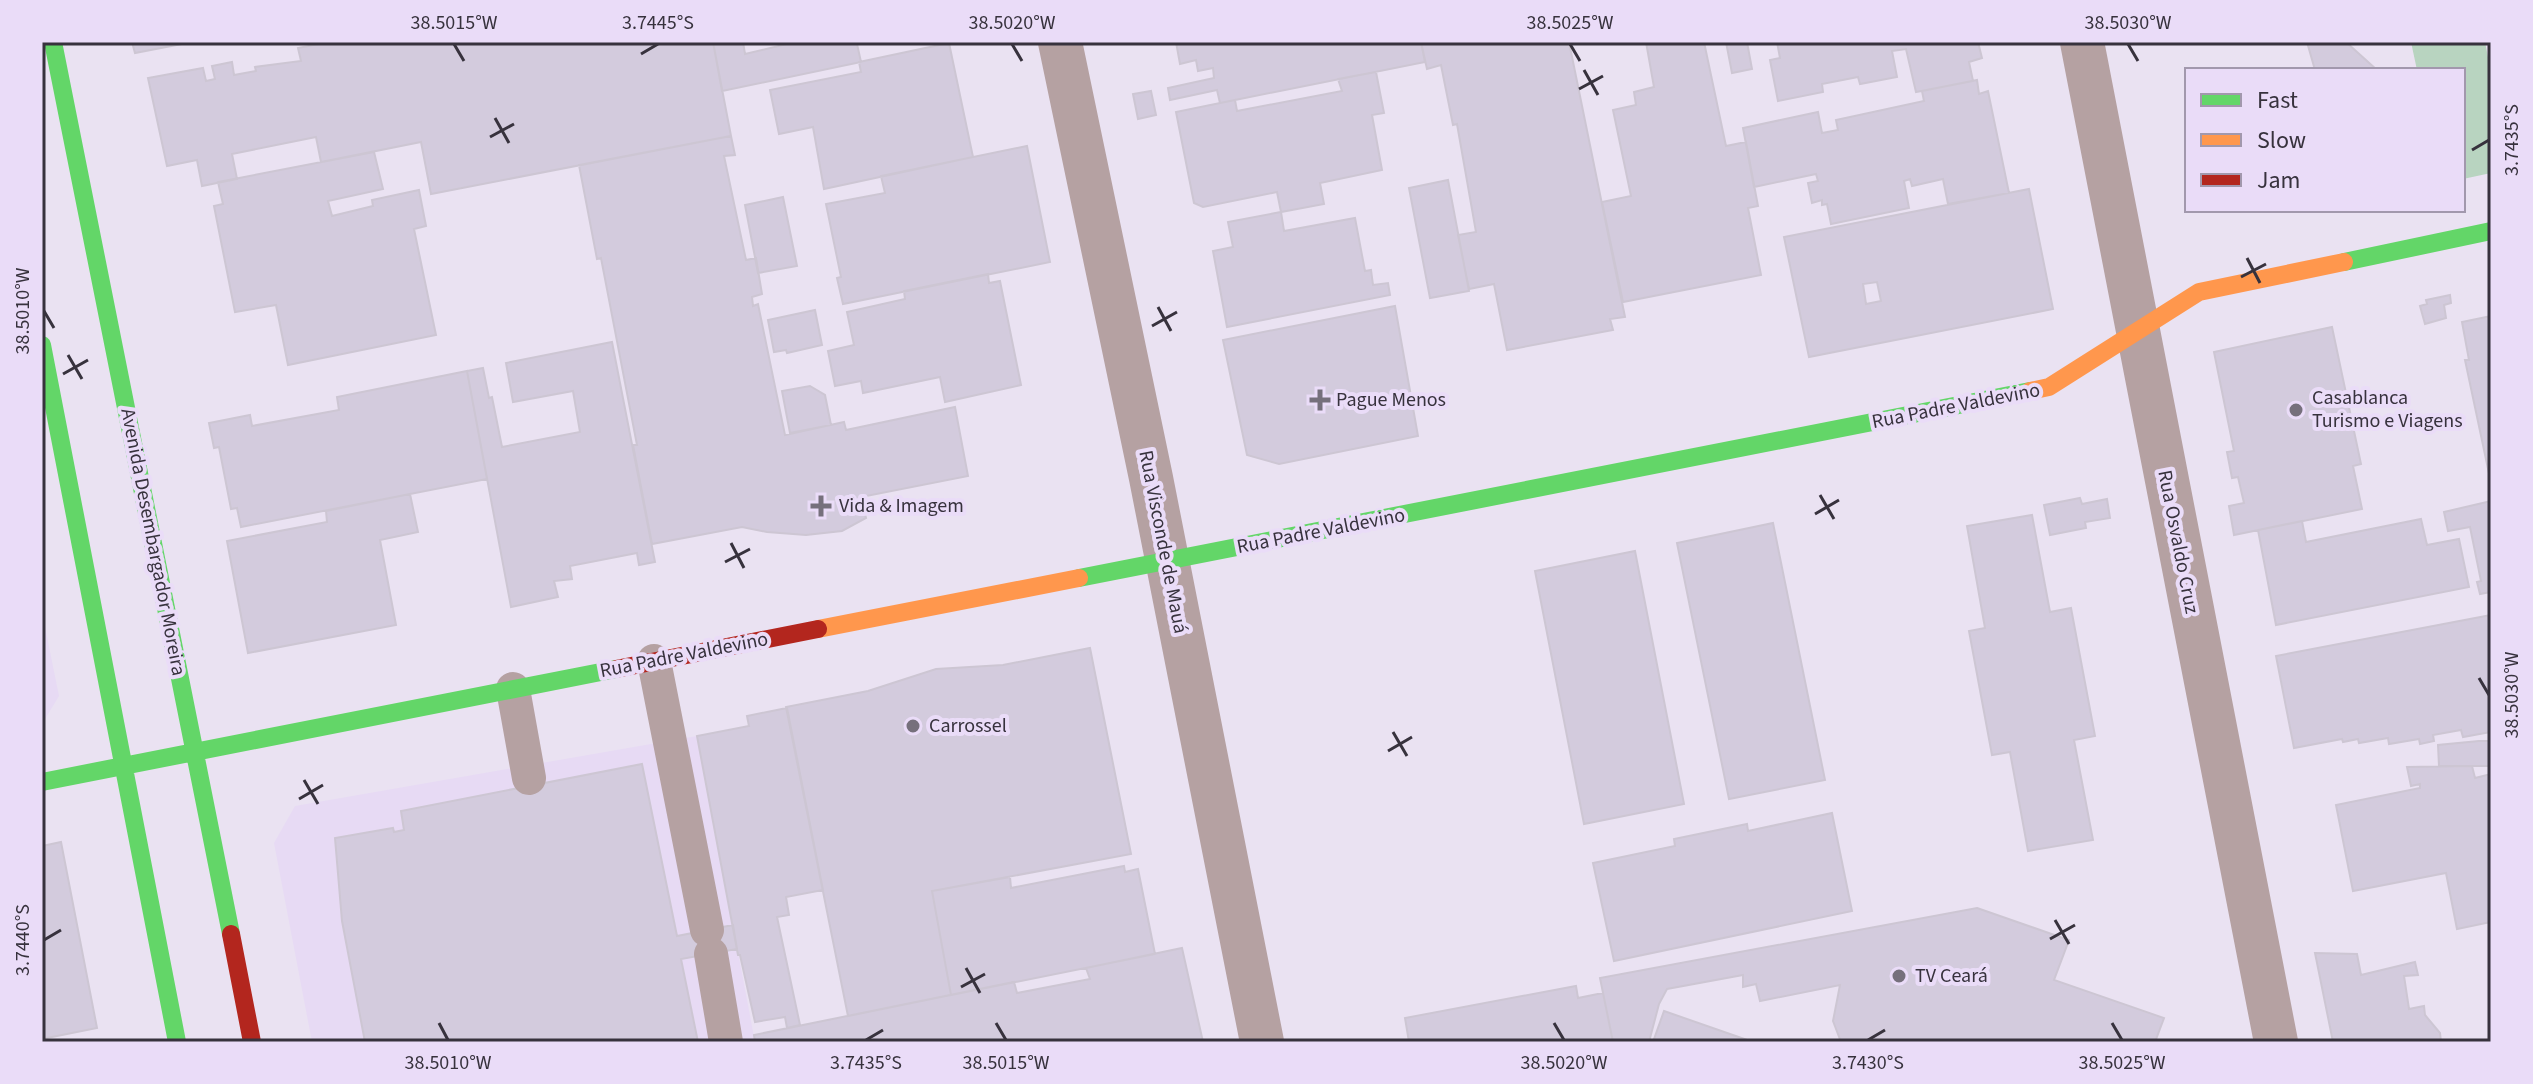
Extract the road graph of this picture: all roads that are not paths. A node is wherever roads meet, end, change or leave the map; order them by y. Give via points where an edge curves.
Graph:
1 (53, 42) edge
2 (1060, 42) edge
3 (2082, 42) edge
4 (2491, 231) edge
5 (2138, 331) junction
6 (42, 345) edge
7 (1166, 561) junction
8 (654, 661) junction
9 (513, 689) junction
10 (195, 753) junction
11 (125, 767) junction
12 (529, 778) dead end
13 (42, 782) edge
14 (177, 1042) edge
15 (252, 1042) edge
16 (726, 1042) edge
17 (1262, 1042) edge
18 (2276, 1042) edge

1 - 10 main road, Avenida Desembargador Moreira
2 - 7 street, Rua Visconde de Mauá
3 - 5 street, Rua Osvaldo Cruz
4 - 5 main road, Rua Padre Valdevino via 2199,292
5 - 7 main road, Rua Padre Valdevino via 2049,387
5 - 18 street, Rua Osvaldo Cruz
6 - 11 main road
7 - 8 main road, Rua Padre Valdevino
7 - 17 street, Rua Visconde de Mauá
8 - 9 main road, Rua Padre Valdevino
8 - 16 lane
9 - 10 main road, Rua Padre Valdevino
9 - 12 lane
10 - 11 main road, Rua Padre Valdevino
10 - 15 main road, Avenida Desembargador Moreira
11 - 13 main road, Rua Padre Valdevino
11 - 14 main road

